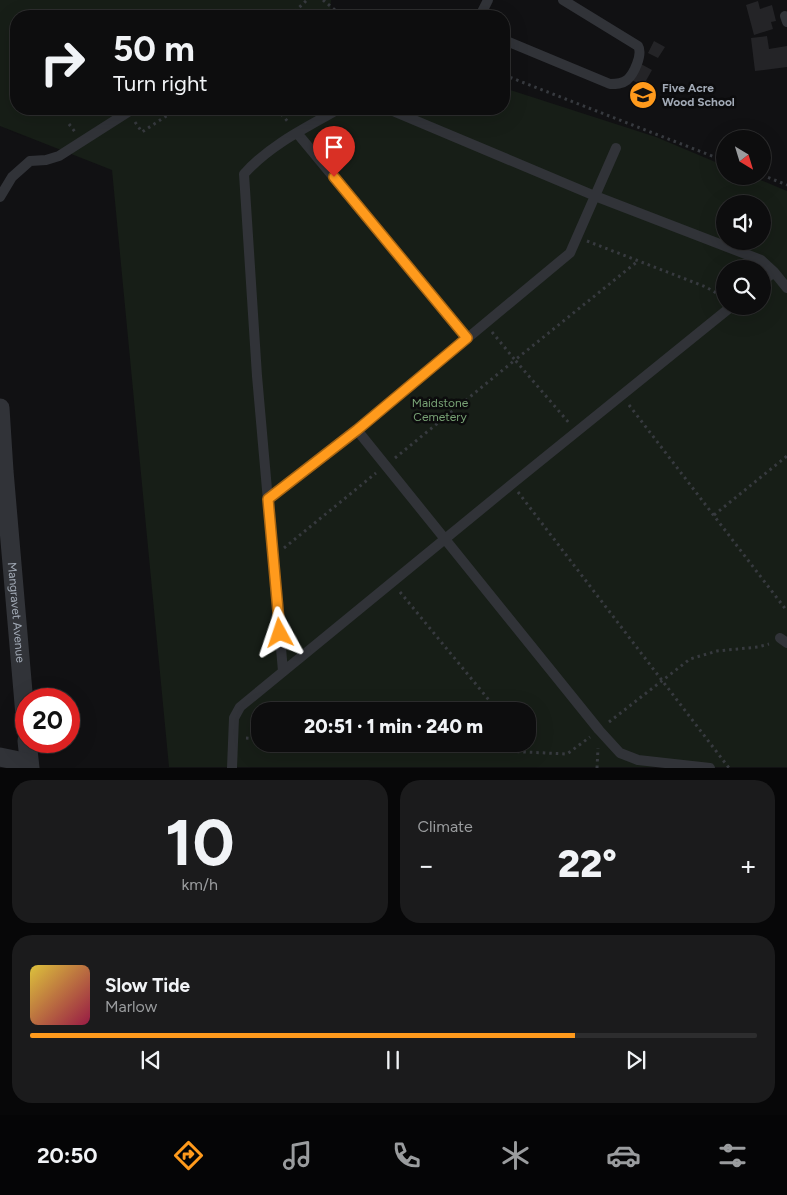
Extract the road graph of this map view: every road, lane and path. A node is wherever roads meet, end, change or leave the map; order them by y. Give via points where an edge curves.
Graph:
1 (306, 0) edge
2 (323, 0) edge
3 (563, 0) edge
4 (296, 10) edge
5 (335, 10) edge
6 (510, 42) edge
7 (510, 77) edge
8 (123, 115) edge
9 (130, 115) edge
10 (168, 115) edge
11 (282, 115) edge
12 (328, 115) edge
13 (402, 115) edge
14 (297, 133) junction
15 (616, 148) dead end
16 (716, 157) edge
17 (771, 178) edge
18 (787, 184) edge
19 (595, 196) junction
20 (0, 197) edge
21 (577, 237) junction
22 (638, 261) junction
23 (774, 272) junction
24 (771, 274) edge
25 (787, 288) edge
26 (716, 293) edge
27 (721, 315) edge
28 (485, 324) junction
29 (467, 338) junction
30 (515, 360) junction
31 (622, 396) junction
32 (0, 408) edge
33 (357, 430) junction
34 (576, 432) junction
35 (787, 456) edge
36 (385, 466) junction
37 (2, 471) edge
38 (512, 484) junction
39 (268, 499) junction
40 (714, 516) junction
41 (444, 540) junction
42 (274, 557) junction
43 (392, 583) junction
44 (787, 611) edge
45 (283, 671) junction
46 (22, 688) edge
47 (491, 702) edge
48 (0, 757) edge
49 (30, 765) edge
50 (232, 768) edge
51 (710, 768) edge
52 (729, 768) edge

1 - 4 path
2 - 5 path
3 - 6 lane via 638,46 639,58 627,80 610,84
7 - 16 path
8 - 20 lane via 59,156 30,161 12,177
9 - 10 path via 142,132
11 - 14 path
12 - 14 lane
13 - 19 lane
14 - 29 lane
14 - 39 lane via 262,156 244,174
15 - 19 lane
17 - 18 path
19 - 21 lane
19 - 23 lane via 762,260
21 - 22 path
21 - 28 lane via 570,253
22 - 26 path
22 - 30 path
23 - 24 lane
23 - 25 lane
27 - 31 lane
28 - 29 lane
28 - 30 path
29 - 33 lane
30 - 34 path
30 - 36 path
31 - 34 lane
31 - 40 path
32 - 37 street, Mangravet Avenue
33 - 36 lane
33 - 39 lane
34 - 38 lane
35 - 40 path
36 - 41 lane
36 - 42 path
37 - 46 street, Mangravet Avenue
38 - 41 lane
38 - 52 path
39 - 42 lane
40 - 44 path
41 - 43 lane
41 - 51 lane via 620,753 638,760
42 - 45 lane
43 - 45 lane
43 - 47 path
45 - 50 lane via 240,707 234,718
48 - 49 street

